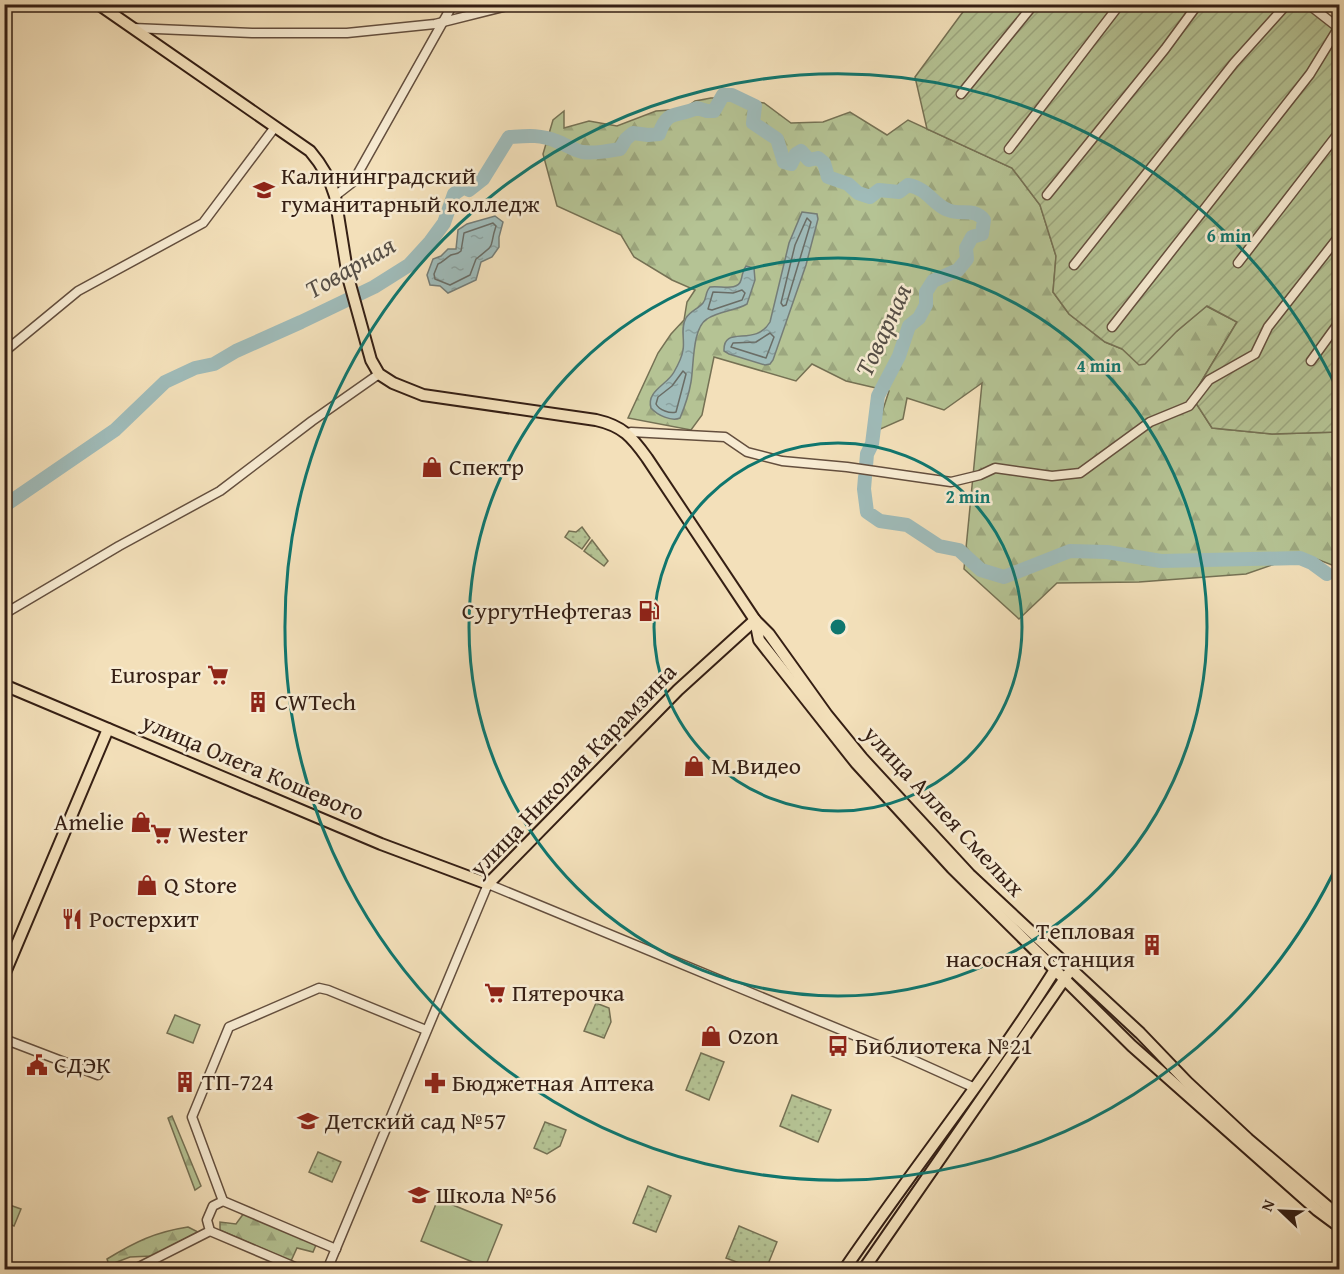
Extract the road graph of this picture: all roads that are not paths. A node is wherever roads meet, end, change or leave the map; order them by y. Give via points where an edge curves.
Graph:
1 (98, 4) edge
2 (453, 4) edge
3 (514, 4) edge
4 (1034, 4) edge
5 (1120, 4) edge
6 (1198, 4) edge
7 (1287, 4) edge
8 (1308, 4) edge
9 (443, 22) junction
10 (1339, 27) edge
11 (133, 28) junction
12 (961, 94) dead end
13 (275, 127) junction
14 (1340, 131) edge
15 (1009, 149) dead end
16 (1047, 195) dead end
17 (334, 196) junction
18 (1340, 235) edge
19 (1238, 263) dead end
20 (1074, 265) dead end
21 (1340, 321) edge
22 (1112, 327) dead end
23 (4, 352) edge
24 (1311, 361) dead end
25 (379, 374) junction
26 (628, 433) junction
27 (4, 614) edge
28 (755, 620) junction
29 (4, 685) edge
30 (108, 729) junction
31 (488, 884) junction
32 (1062, 960) junction
33 (1071, 969) junction
34 (6, 970) edge
35 (1055, 970) junction
36 (1064, 980) junction
37 (426, 1030) junction
38 (4, 1039) edge
39 (98, 1075) dead end
40 (975, 1088) junction
41 (947, 1128) junction
42 (957, 1136) junction
43 (223, 1202) junction
44 (1340, 1217) edge
45 (1340, 1227) edge
46 (210, 1231) junction
47 (336, 1249) junction
48 (133, 1269) edge
49 (302, 1269) edge
50 (327, 1269) edge
51 (844, 1269) edge
52 (862, 1269) edge

1 - 11 main road
2 - 9 street
3 - 9 street
4 - 12 street
5 - 15 street
6 - 16 street
7 - 20 street via 1234,63
8 - 10 street
9 - 11 street via 347,33
9 - 17 street via 352,182
10 - 22 street via 1311,74
11 - 13 main road
13 - 17 main road via 322,164
13 - 23 street via 203,224 78,291
14 - 19 street
17 - 25 main road via 354,295 371,360
18 - 26 street, улица Аллея Смелых via 1268,327 1255,354 1209,380 1189,406 1150,422 1080,473 1052,476 995,468 951,482 782,461 747,452 725,436
21 - 24 street
25 - 26 main road, улица Аллея Смелых via 423,394 596,420
25 - 27 street via 220,491
26 - 28 main road, улица Аллея Смелых
28 - 31 main road, улица Николая Карамзина via 678,690
28 - 32 main road, улица Аллея Смелых via 834,724 899,800 970,875
28 - 35 main road via 759,640 856,763 952,868
29 - 30 main road, улица Олега Кошевого
30 - 31 main road, улица Олега Кошевого via 381,844
30 - 34 main road
31 - 37 street, улица Николая Карамзина
31 - 40 street
32 - 33 main road, улица Аллея Смелых
32 - 35 main road
33 - 36 main road
33 - 44 main road, улица Аллея Смелых via 1231,1123
35 - 36 main road
35 - 40 main road
36 - 42 main road
36 - 45 main road via 1132,1046
37 - 43 street via 319,988 229,1027 192,1117
37 - 47 street, улица Николая Карамзина
38 - 39 street
40 - 41 main road
41 - 42 main road
41 - 51 main road
42 - 52 main road
43 - 46 street via 213,1206 207,1220
43 - 47 street
46 - 48 street
46 - 49 street
47 - 50 street, улица Николая Карамзина

